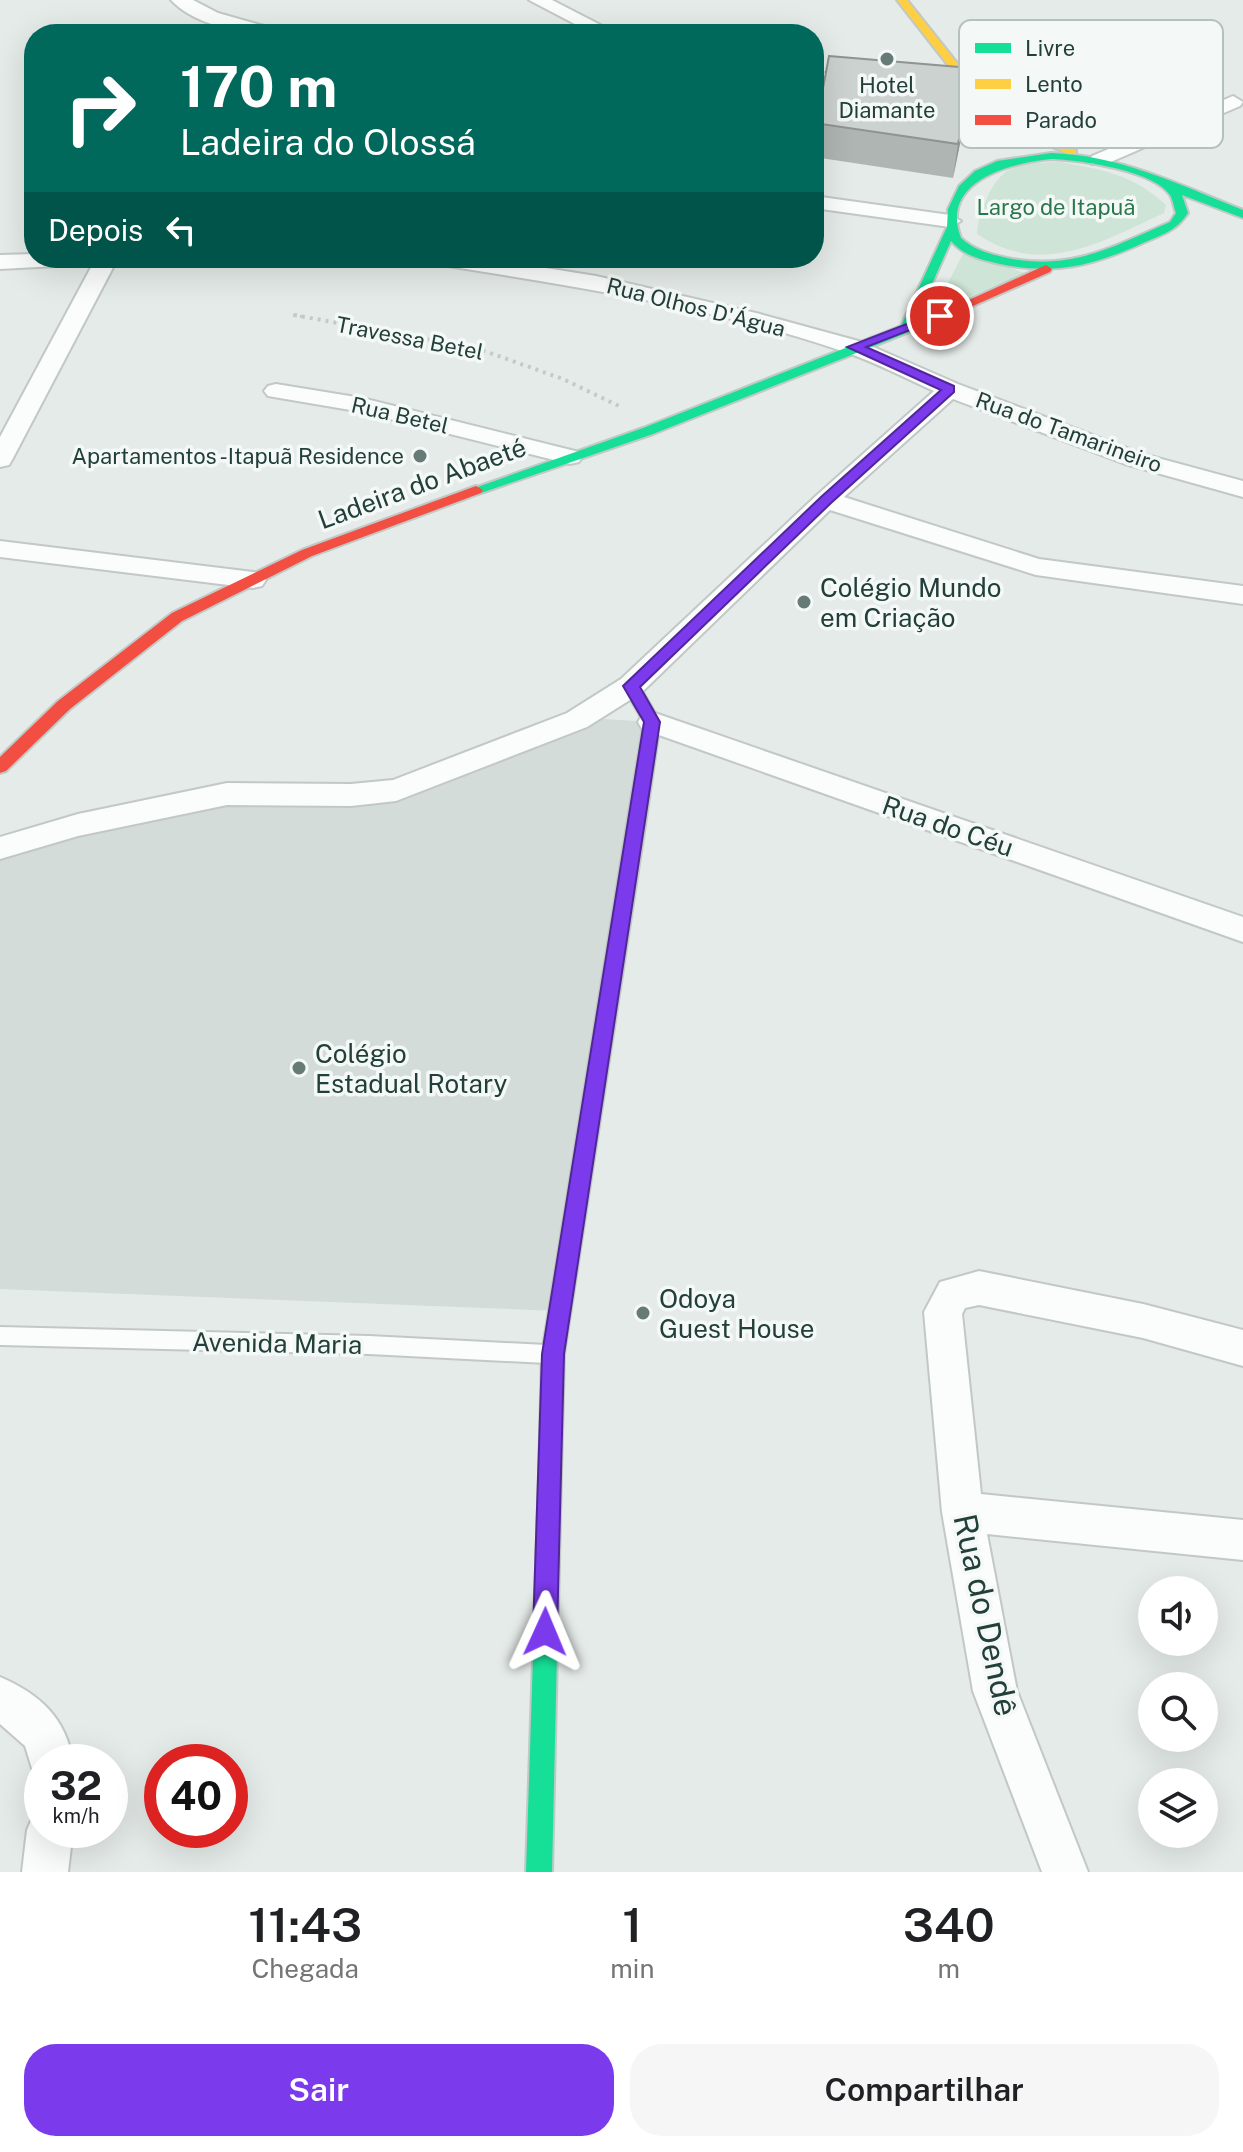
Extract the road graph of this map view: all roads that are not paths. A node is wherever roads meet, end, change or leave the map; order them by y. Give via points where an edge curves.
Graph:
1 (180, 0) edge
2 (902, 0) edge
3 (548, 1) edge
4 (237, 24) edge
5 (591, 24) edge
6 (959, 74) edge
7 (824, 79) edge
8 (878, 84) edge
9 (941, 89) edge
10 (959, 93) edge
11 (1233, 102) dead end
12 (1223, 106) edge
13 (1058, 148) edge
14 (1121, 148) edge
15 (1094, 159) junction
16 (1166, 185) junction
17 (824, 204) edge
18 (1243, 214) edge
19 (1174, 225) junction
20 (950, 226) junction
21 (1198, 226) dead end
22 (1221, 227) dead end
23 (1243, 228) edge
24 (24, 261) edge
25 (0, 262) edge
26 (102, 268) edge
27 (503, 268) edge
28 (1046, 269) junction
29 (907, 327) junction
30 (854, 347) junction
31 (950, 389) junction
32 (276, 391) dead end
33 (570, 457) junction
34 (0, 460) edge
35 (1243, 489) edge
36 (826, 500) junction
37 (0, 549) edge
38 (253, 580) junction
39 (1243, 595) edge
40 (631, 686) junction
41 (652, 722) junction
42 (0, 767) edge
43 (0, 848) edge
44 (1243, 930) edge
45 (0, 1336) edge
46 (1243, 1348) edge
47 (553, 1354) junction
48 (962, 1512) junction
49 (1243, 1540) edge
50 (0, 1699) edge
51 (46, 1744) edge
52 (48, 1848) edge
53 (45, 1872) edge
54 (539, 1872) edge
55 (1065, 1872) edge

1 - 4 street
2 - 6 street
3 - 5 street
7 - 8 street
9 - 10 street
11 - 12 street
13 - 15 street
14 - 15 street
15 - 16 street
15 - 20 street via 1053,156 979,164 960,195
16 - 18 street
16 - 19 street via 1180,202 1182,213
17 - 20 street
19 - 21 street
19 - 28 street via 1080,263
20 - 28 street via 953,238 987,257
20 - 29 street
22 - 23 street
24 - 25 street
26 - 34 street
27 - 30 street, Rua Olhos D'Água via 596,283
28 - 29 street, Ladeira do Abaeté
29 - 30 street, Ladeira do Abaeté
30 - 31 street, Rua do Tamarineiro
30 - 33 street, Ladeira do Abaeté
31 - 35 street, Rua do Tamarineiro via 1134,459
31 - 36 street
32 - 33 street, Rua Betel via 362,405
33 - 38 street, Ladeira do Abaeté via 307,553
36 - 39 street via 1036,567
36 - 40 street
37 - 38 street
38 - 42 street, Ladeira do Abaeté via 177,617 64,705
40 - 41 street
40 - 43 street via 577,720 396,790 227,794 78,825
41 - 44 street, Rua do Céu
41 - 47 street
45 - 47 lane, Avenida Maria
46 - 48 street, Rua do Dendê via 1143,1321 979,1288 953,1294 943,1312
47 - 54 street
48 - 49 street
48 - 55 street, Rua do Dendê via 995,1691
50 - 51 street via 33,1719
52 - 53 street

